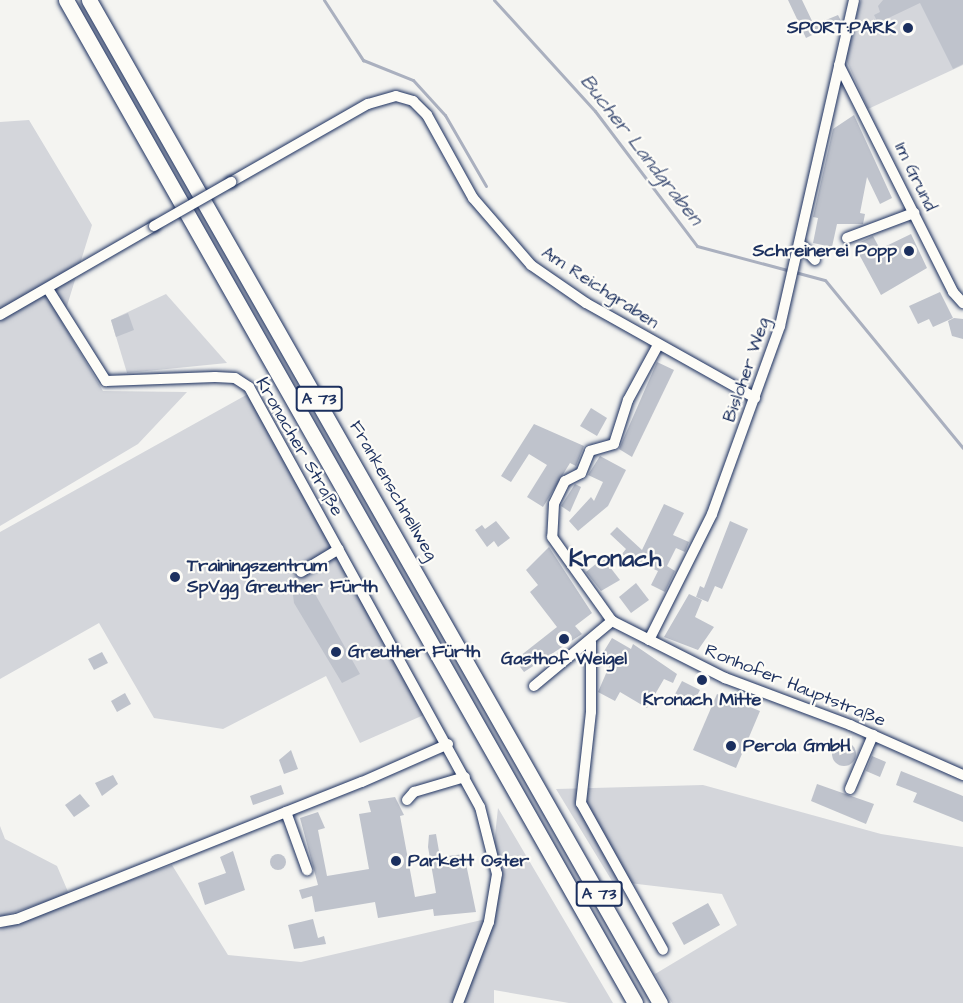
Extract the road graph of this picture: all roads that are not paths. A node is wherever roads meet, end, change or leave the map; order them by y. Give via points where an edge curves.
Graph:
1 (66, 0) edge
2 (89, 0) edge
3 (854, 0) edge
4 (839, 65) junction
5 (914, 213) junction
6 (847, 238) dead end
7 (802, 246) junction
8 (815, 260) dead end
9 (48, 288) junction
10 (963, 303) edge
11 (0, 315) edge
12 (658, 345) junction
13 (755, 398) junction
14 (339, 549) junction
15 (301, 572) dead end
16 (612, 621) junction
17 (649, 640) junction
18 (591, 642) junction
19 (534, 686) dead end
20 (873, 735) junction
21 (448, 744) junction
22 (963, 775) edge
23 (465, 777) junction
24 (850, 789) dead end
25 (407, 800) dead end
26 (286, 812) junction
27 (307, 870) dead end
28 (0, 922) edge
29 (663, 950) dead end
30 (458, 1003) edge
31 (634, 1003) edge
32 (660, 1003) edge

1 - 31 highway, A 73
2 - 32 highway, Frankenschnellweg / A 73
3 - 4 street, Bisloher Weg
4 - 5 street, Im Grund
4 - 7 street, Bisloher Weg
5 - 6 street
5 - 10 street, Im Grund via 953,292
7 - 8 street
7 - 13 street, Bisloher Weg
9 - 11 street
9 - 12 street, Am Reichgraben, bridge via 368,104 396,96 413,101 427,115 473,198 531,264
9 - 14 street, Kronacher Straße via 106,381 215,377 243,381
12 - 13 street, Am Reichgraben
12 - 16 street, Ronhofer Hauptstraße via 628,400 614,444 590,452 581,473 565,481 554,504 552,537
13 - 17 street, Bisloher Weg via 712,514
14 - 15 street
14 - 21 street, Kronacher Straße
16 - 17 street, Ronhofer Hauptstraße
16 - 18 street
17 - 20 street, Ronhofer Hauptstraße via 725,678
18 - 19 street
18 - 29 street via 591,712 581,802
20 - 22 street, Ronhofer Hauptstraße
20 - 24 street
21 - 23 street, Kronacher Straße
21 - 26 street
23 - 25 street via 414,792
23 - 30 street, Kronacher Straße via 489,833 497,874 489,922
26 - 27 street
26 - 28 street via 17,920

